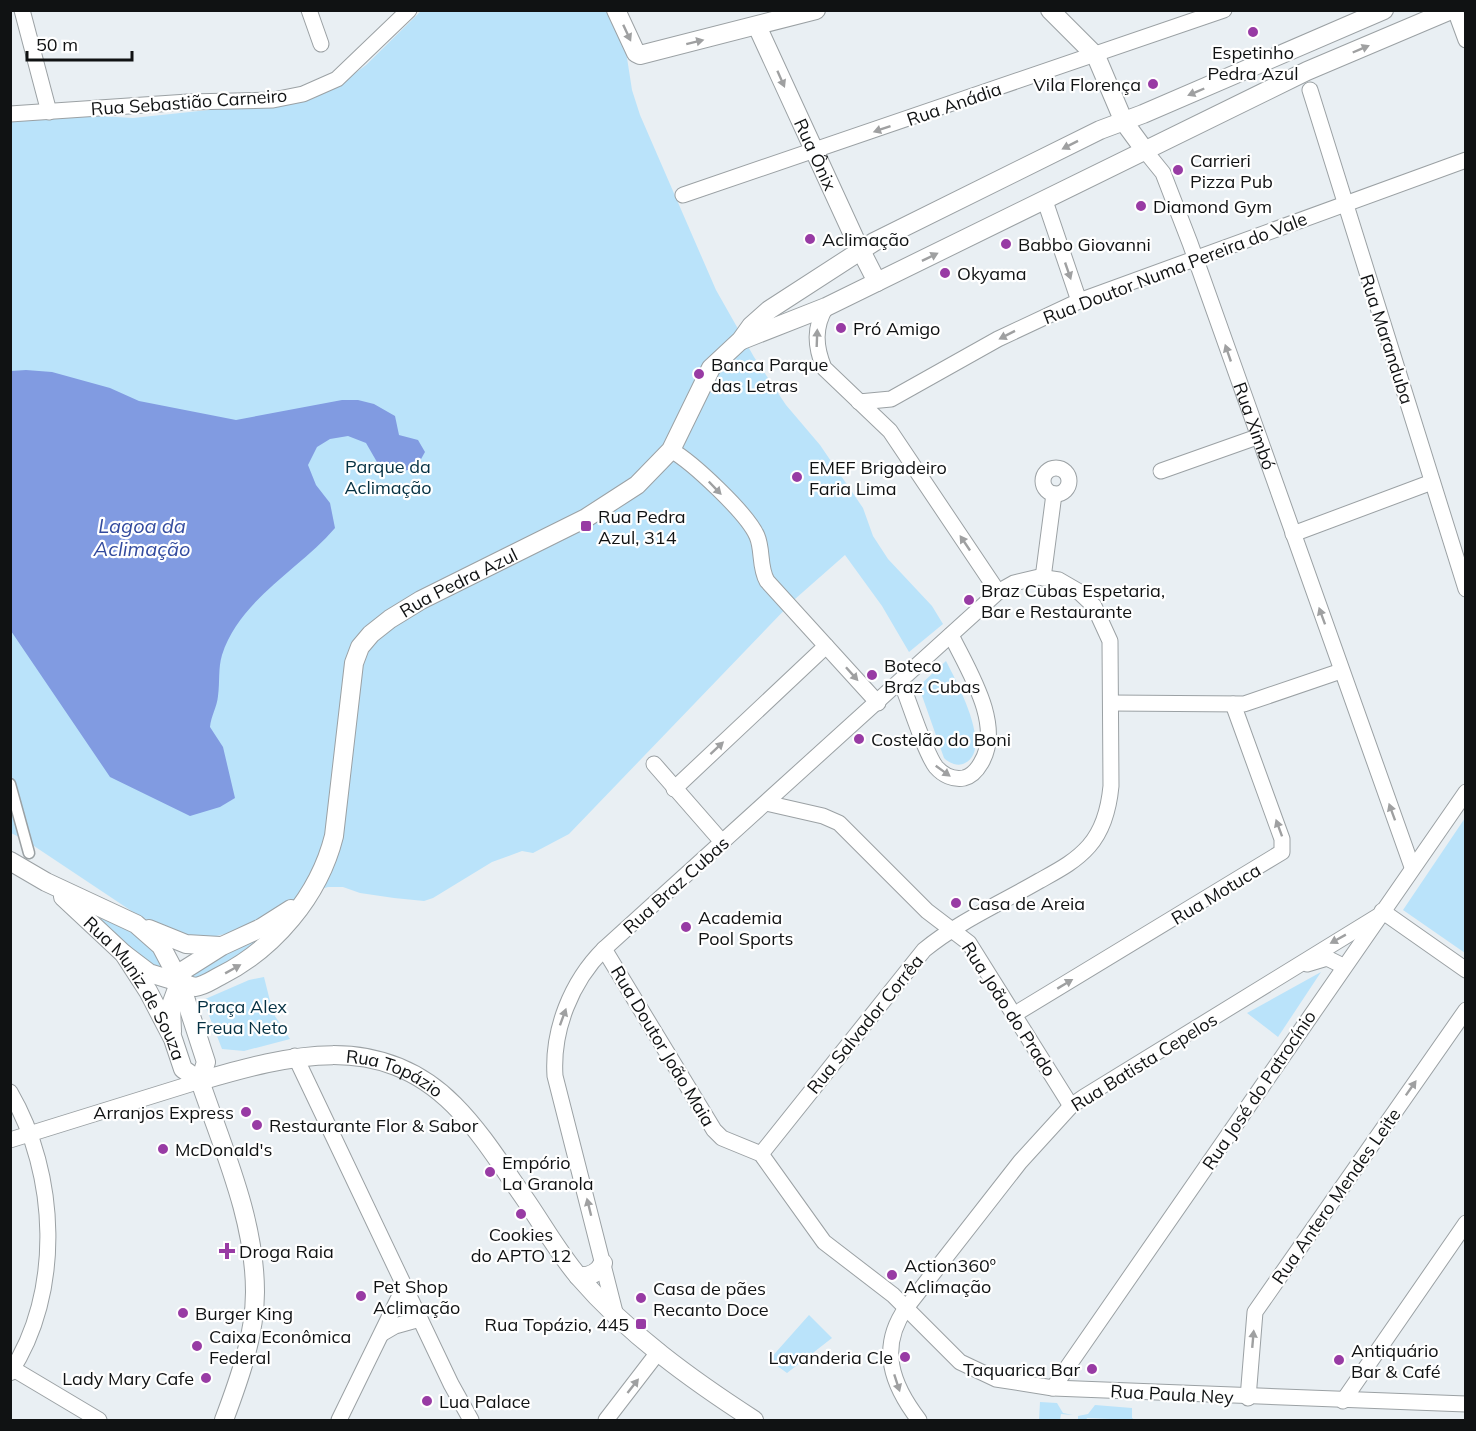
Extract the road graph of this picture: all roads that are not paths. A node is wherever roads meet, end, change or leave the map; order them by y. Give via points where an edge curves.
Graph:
1 (21, 10) edge
2 (309, 10) edge
3 (410, 10) edge
4 (616, 10) edge
5 (816, 10) edge
6 (1050, 10) edge
7 (1224, 10) edge
8 (1384, 10) edge
9 (1453, 10) edge
10 (757, 26) junction
11 (1466, 40) edge
12 (321, 44) dead end
13 (1096, 56) junction
14 (1310, 90) dead end
15 (49, 112) junction
16 (10, 114) edge
17 (1124, 122) junction
18 (814, 152) junction
19 (1146, 152) junction
20 (1466, 160) edge
21 (683, 195) dead end
22 (1045, 201) junction
23 (1344, 204) junction
24 (861, 251) junction
25 (1195, 259) junction
26 (877, 282) junction
27 (1079, 301) junction
28 (826, 307) junction
29 (741, 340) junction
30 (860, 402) junction
31 (1257, 437) junction
32 (671, 450) junction
33 (1161, 471) dead end
34 (1432, 482) junction
35 (1054, 494) dead end
36 (1293, 534) junction
37 (1044, 578) junction
38 (1466, 589) edge
39 (998, 591) junction
40 (951, 635) junction
41 (826, 646) junction
42 (1341, 671) junction
43 (901, 682) junction
44 (878, 703) junction
45 (1111, 704) junction
46 (1233, 704) junction
47 (654, 764) dead end
48 (10, 784) edge
49 (674, 789) junction
50 (1466, 792) edge
51 (766, 803) junction
52 (723, 843) junction
53 (29, 853) dead end
54 (10, 861) edge
55 (1412, 867) junction
56 (46, 882) junction
57 (302, 902) junction
58 (1381, 913) junction
59 (136, 924) junction
60 (951, 930) junction
61 (222, 946) junction
62 (604, 950) junction
63 (124, 954) junction
64 (1298, 966) junction
65 (1343, 966) junction
66 (1466, 970) edge
67 (180, 982) junction
68 (1466, 1010) edge
69 (1015, 1014) junction
70 (173, 1040) junction
71 (295, 1056) junction
72 (200, 1081) junction
73 (10, 1092) edge
74 (1071, 1106) junction
75 (30, 1134) junction
76 (10, 1140) edge
77 (761, 1154) junction
78 (1466, 1224) edge
79 (603, 1263) junction
80 (578, 1276) junction
81 (404, 1287) junction
82 (906, 1308) junction
83 (616, 1317) junction
84 (420, 1319) junction
85 (383, 1333) junction
86 (659, 1351) junction
87 (11, 1370) edge
88 (1053, 1388) junction
89 (1248, 1398) junction
90 (1343, 1401) junction
91 (1466, 1404) edge
92 (99, 1420) edge
93 (224, 1420) edge
94 (339, 1420) edge
95 (471, 1420) edge
96 (606, 1420) edge
97 (754, 1420) edge
98 (919, 1420) edge

1 - 15 street
2 - 12 street
3 - 15 street, Rua Sebastião Carneiro via 337,80 303,94 273,100
4 -> 10 street via 638,55
5 - 10 street
6 - 13 street, Rua Ximbó
7 - 13 street, Rua Anádia
8 -> 17 street, Rua Pedra Azul
9 - 11 street
19 -> 9 street via 1307,71
10 -> 18 street, Rua Ônix
13 - 17 street, Rua Ximbó
13 -> 18 street, Rua Anádia
14 - 23 street, Rua Maranduba
15 - 16 street, Rua Sebastião Carneiro
17 - 19 street, Rua Ximbó
17 -> 24 street, Rua Pedra Azul via 922,217
18 - 21 street, Rua Anádia
18 - 24 street, Rua Ônix
19 - 22 street
19 - 25 street, Rua Ximbó via 1163,173
20 - 23 street, Rua Doutor Numa Pereira do Vale
26 -> 22 street
22 -> 27 street
23 - 25 street, Rua Doutor Numa Pereira do Vale
23 - 34 street, Rua Maranduba
24 - 26 street, Rua Ônix
24 - 29 street, Rua Pedra Azul via 769,310
25 - 27 street, Rua Doutor Numa Pereira do Vale
31 -> 25 street, Rua Ximbó
26 - 28 street
27 -> 30 street, Rua Doutor Numa Pereira do Vale via 998,339 891,399
28 - 29 street
30 -> 28 street via 833,379 818,355 816,334
29 - 32 street, Rua Pedra Azul via 711,369
39 -> 30 street via 890,431
31 - 33 street
31 - 36 street, Rua Ximbó
32 -> 41 street via 686,459 750,524 758,538 766,578
32 - 57 street, Rua Pedra Azul via 620,497 586,518 421,600 384,624 360,647 354,663 334,836 322,874
34 - 36 street
34 - 38 street, Rua Maranduba
35 - 37 street
42 -> 36 street, Rua Ximbó
37 - 39 street, Rua Braz Cubas via 1026,579
37 - 45 street, Rua Salvador Corrêa via 1059,580 1078,591 1094,606 1104,624 1110,641
39 - 40 street, Rua Braz Cubas
40 - 43 street, Rua Braz Cubas
43 -> 40 street via 935,766 953,778 974,773 987,754 988,728
41 -> 44 street
49 -> 41 street
42 - 46 street via 1244,704
55 -> 42 street, Rua Ximbó
43 - 44 street, Rua Braz Cubas
44 - 51 street, Rua Braz Cubas
45 - 46 street
45 - 60 street, Rua Salvador Corrêa via 1110,795 1090,845 1069,864
69 -> 46 street, Rua Motuca via 1282,852 1282,839
47 - 49 street
48 - 53 street
49 - 52 street
50 - 55 street, Rua José do Patrocínio
51 - 52 street, Rua Braz Cubas
51 - 60 street, Rua João do Prado via 824,816 839,824 927,912
52 - 62 street, Rua Braz Cubas
54 - 56 street, Rua Muniz de Souza
55 - 58 street, Rua José do Patrocínio
56 - 59 street, Rua Muniz de Souza
56 - 63 street, Rua Muniz de Souza
57 - 61 street, Rua Pedra Azul via 261,928
67 -> 57 street, Rua Pedra Azul via 199,987 247,961 276,936
58 -> 64 street, Rua Batista Cepelos
58 - 65 street, Rua José do Patrocínio
58 - 66 street
59 - 61 street via 186,944
59 - 67 street, Rua Muniz de Souza via 161,946
60 - 69 street, Rua João do Prado via 969,943
60 - 77 street, Rua Salvador Corrêa via 915,959
61 - 67 street, Rua Pedra Azul via 188,966
62 - 77 street, Rua Doutor João Maia via 707,1121 722,1138
79 -> 62 street, Rua Braz Cubas via 560,1098 554,1058 556,1038 573,993
63 - 67 street via 149,973
63 - 70 street, Rua Muniz de Souza
64 - 65 street, Rua Batista Cepelos via 1327,958
64 - 74 street, Rua Batista Cepelos
65 - 88 street, Rua José do Patrocínio
67 - 70 street via 171,1005
67 - 72 street, Rua Muniz de Souza via 206,1062
89 -> 68 street, Rua Antero Mendes Leite via 1255,1312
69 - 74 street, Rua João do Prado
70 - 72 street, Rua Muniz de Souza via 183,1069
71 - 72 street, Rua Topázio
71 - 80 street, Rua Topázio via 340,1054 371,1058 412,1073 440,1093 477,1131
71 - 81 street
72 - 75 street, Rua Topázio
72 - 93 street via 243,1208 255,1293 249,1338
73 - 75 street
74 - 82 street, Rua Batista Cepelos via 1020,1162
75 - 76 street, Rua Topázio
75 - 87 street via 47,1208 47,1264 39,1311
77 - 82 street via 824,1242
78 - 90 street
79 - 80 street via 592,1274
79 - 83 street, Rua Braz Cubas
80 - 83 street, Rua Topázio
81 - 84 street
81 - 85 street
82 - 88 street, Rua Paula Ney via 960,1362 996,1379
82 -> 98 street, Rua Batista Cepelos via 893,1329 892,1362 896,1384
83 - 86 street, Rua Topázio
84 - 85 street
84 - 95 street
85 - 94 street
96 -> 86 street
86 - 97 street, Rua Topázio
87 - 92 street
88 - 89 street, Rua Paula Ney
89 - 90 street, Rua Paula Ney
90 - 91 street, Rua Paula Ney

